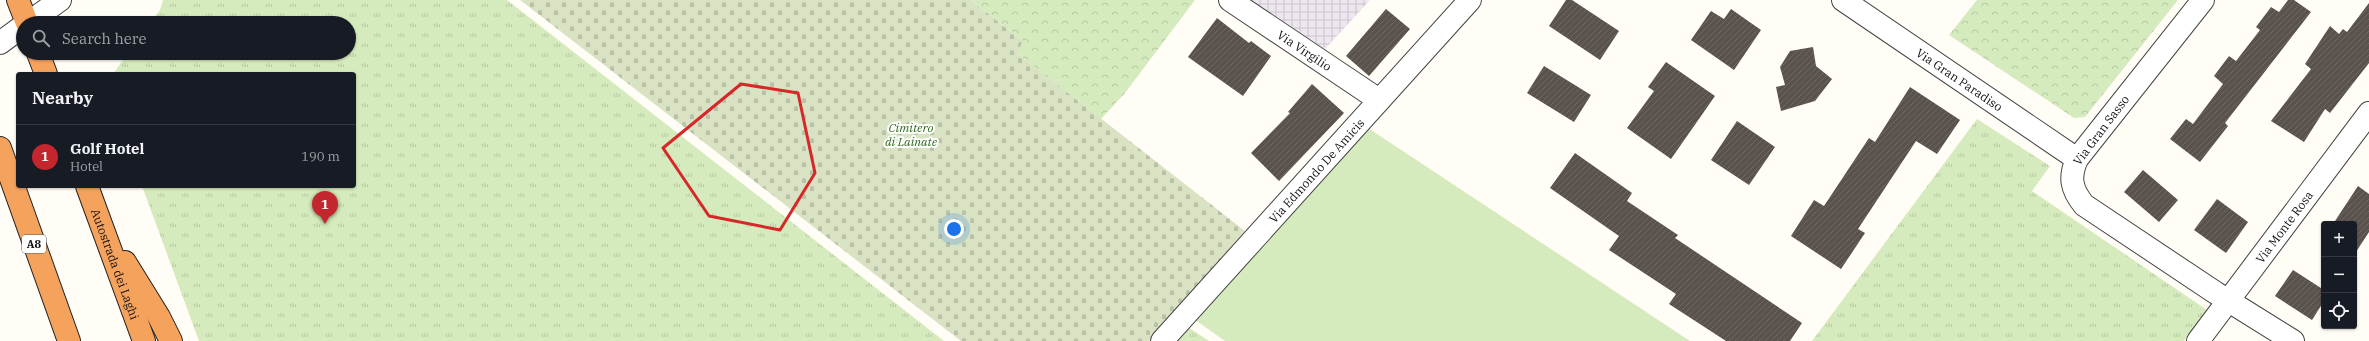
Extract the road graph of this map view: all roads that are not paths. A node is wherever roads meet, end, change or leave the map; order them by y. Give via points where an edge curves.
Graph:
1 (18, 0) edge
2 (60, 0) edge
3 (1230, 0) edge
4 (1470, 0) edge
5 (1843, 0) edge
6 (2203, 0) edge
7 (24, 16) edge
8 (37, 16) edge
9 (16, 31) edge
10 (0, 43) edge
11 (41, 60) edge
12 (45, 72) edge
13 (1379, 100) junction
14 (2369, 113) edge
15 (0, 148) edge
16 (2077, 158) junction
17 (88, 188) edge
18 (102, 226) junction
19 (2228, 300) junction
20 (69, 341) edge
21 (144, 341) edge
22 (171, 341) edge
23 (1162, 341) edge
24 (2198, 341) edge
25 (2294, 341) edge

1 - 7 highway
2 - 8 street
3 - 13 street, Via Virgilio
4 - 13 street, Via Edmondo De Amicis
5 - 16 street, Via Gran Paradiso
6 - 16 street, Via Gran Sasso
9 - 10 street
11 - 12 highway
13 - 23 street, Via Edmondo De Amicis
14 - 19 street, Via Monte Rosa
15 - 20 highway, A8
16 - 19 street, Via Gran Sasso via 2072,171 2072,183 2076,195 2084,205
17 - 18 highway, Autostrada dei Laghi
18 - 21 highway, Autostrada dei Laghi
18 - 22 highway via 159,317
19 - 24 street, Via Monte Rosa
19 - 25 street, Via Gran Sasso

